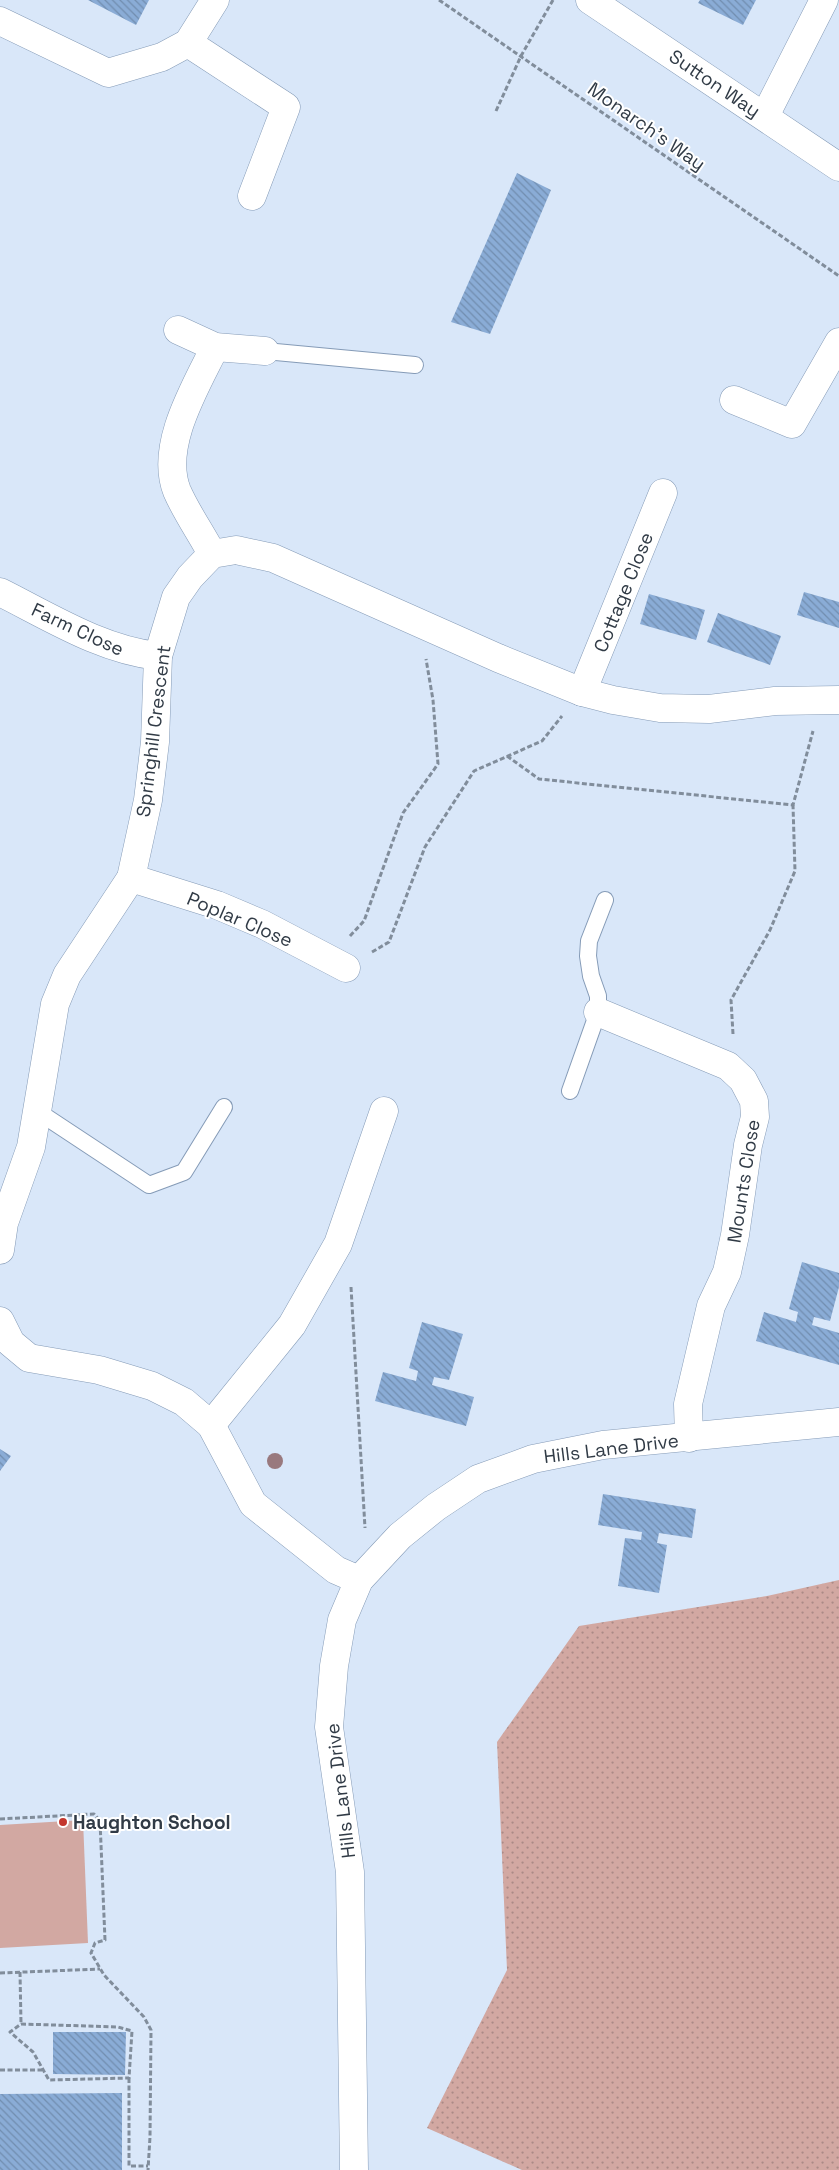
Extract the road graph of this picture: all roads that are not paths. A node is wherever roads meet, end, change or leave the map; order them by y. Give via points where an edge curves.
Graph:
1 (215, 0) edge
2 (590, 0) edge
3 (824, 0) edge
4 (0, 21) edge
5 (188, 44) junction
6 (765, 116) junction
7 (839, 167) edge
8 (252, 196) dead end
9 (178, 330) dead end
10 (839, 342) edge
11 (215, 347) junction
12 (265, 351) joint
13 (415, 365) dead end
14 (734, 400) dead end
15 (663, 493) dead end
16 (212, 554) junction
17 (0, 592) edge
18 (158, 656) junction
19 (582, 692) junction
20 (830, 700) edge
21 (131, 878) junction
22 (605, 900) dead end
23 (346, 968) road end
24 (598, 1012) junction
25 (570, 1091) dead end
26 (224, 1107) dead end
27 (37, 1111) junction
28 (384, 1111) dead end
29 (0, 1250) edge
30 (0, 1322) edge
31 (839, 1422) edge
32 (211, 1425) junction
33 (688, 1438) junction
34 (359, 1580) junction
35 (354, 2170) edge

1 - 5 street
2 - 6 street, Sutton Way
3 - 6 street
4 - 5 street via 108,73 162,57
5 - 8 street via 286,107
6 - 7 street, Sutton Way
9 - 11 street
10 - 14 street via 792,424
11 - 12 street
11 - 16 street via 176,433 173,463 176,489
12 - 13 lane
15 - 19 street, Cottage Close
16 - 18 street, Springhill Crescent via 176,597
16 - 19 street via 236,550 273,558
17 - 18 street, Farm Close via 83,634 132,653
18 - 21 street, Springhill Crescent via 155,742 148,800
19 - 20 street via 660,708 709,709 775,701
21 - 23 street, Poplar Close via 262,924
21 - 27 street, Springhill Crescent via 67,975 55,1004
22 - 24 lane via 589,941 588,956 598,996
24 - 25 lane
24 - 33 street, Mounts Close via 728,1066 743,1080 754,1101 755,1117 735,1235 727,1272 711,1306 688,1404
26 - 27 lane via 184,1172 149,1185
27 - 29 street, Springhill Crescent via 30,1147 4,1223
28 - 32 street via 338,1244 292,1325
30 - 32 street via 11,1343 30,1358 99,1370 152,1386 184,1402
31 - 33 street, Hills Lane Drive
32 - 34 street via 252,1504 336,1570
33 - 34 street, Hills Lane Drive via 603,1445 542,1457 478,1480 436,1507 400,1536
34 - 35 street, Hills Lane Drive via 342,1620 329,1727 350,1872

